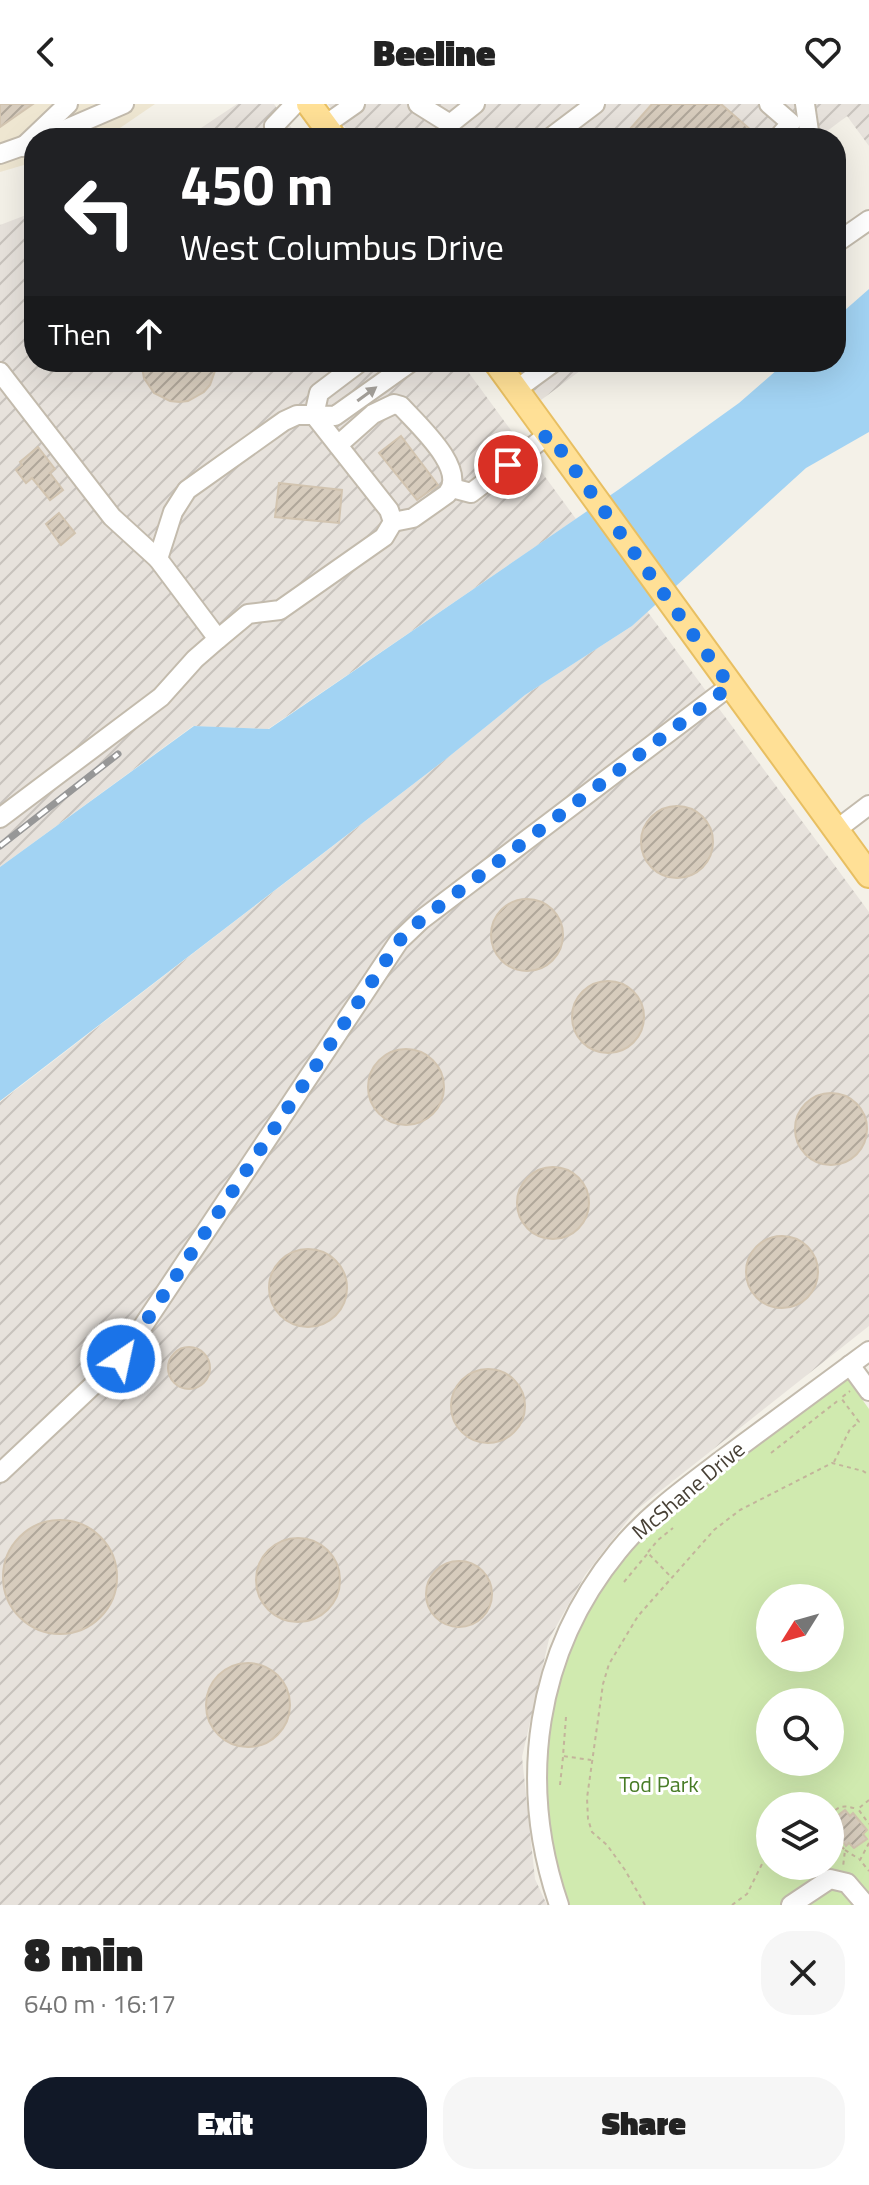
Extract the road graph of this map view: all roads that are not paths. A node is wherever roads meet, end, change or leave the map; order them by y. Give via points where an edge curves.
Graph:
1 (68, 104) edge
2 (124, 104) edge
3 (295, 104) edge
4 (309, 104) edge
5 (355, 104) edge
6 (418, 104) edge
7 (475, 104) edge
8 (595, 104) edge
9 (769, 104) edge
10 (805, 104) edge
11 (44, 128) edge
12 (68, 128) edge
13 (275, 128) edge
14 (326, 128) edge
15 (336, 128) edge
16 (563, 128) edge
17 (787, 128) edge
18 (809, 128) edge
19 (24, 145) edge
20 (0, 154) edge
21 (869, 220) edge
22 (846, 236) edge
23 (0, 372) edge
24 (347, 372) edge
25 (397, 372) edge
26 (504, 372) edge
27 (540, 372) edge
28 (517, 389) junction
29 (314, 415) junction
30 (549, 434) junction
31 (338, 445) junction
32 (452, 488) junction
33 (393, 522) junction
34 (158, 559) junction
35 (218, 639) junction
36 (730, 686) junction
37 (869, 805) edge
38 (0, 818) edge
39 (836, 830) junction
40 (869, 875) edge
41 (869, 1351) edge
42 (850, 1365) junction
43 (866, 1387) edge
44 (0, 1473) edge
45 (559, 1905) edge
46 (792, 1905) edge
47 (810, 1905) edge
48 (866, 1905) edge

1 - 11 street
2 - 12 street
3 - 13 street
4 - 14 main road
5 - 15 street
6 - 7 street via 450,124
8 - 16 street
9 - 17 street via 791,123
10 - 18 street
19 - 20 street
21 - 22 street
23 - 34 street via 112,517
24 - 29 street via 319,393
29 -> 25 street via 335,416
26 - 28 main road
27 - 28 street
28 - 30 main road
29 - 31 street
29 - 34 street via 284,421 187,490 173,512
30 - 32 street via 471,493
30 - 36 main road
31 - 32 street via 373,414 401,406 450,463
31 - 33 street
32 - 33 street via 434,506
33 - 35 street via 384,537 289,604 248,614
34 - 35 street
35 - 38 street via 161,697
36 - 39 main road
36 - 44 street via 399,941 121,1359
37 - 39 street
39 - 40 main road
41 - 42 street, McShane Drive
42 - 43 street
42 - 45 street, McShane Drive via 654,1514 606,1567 578,1613 549,1686 536,1755 539,1826
46 - 47 street
46 - 48 street via 830,1879 847,1883

